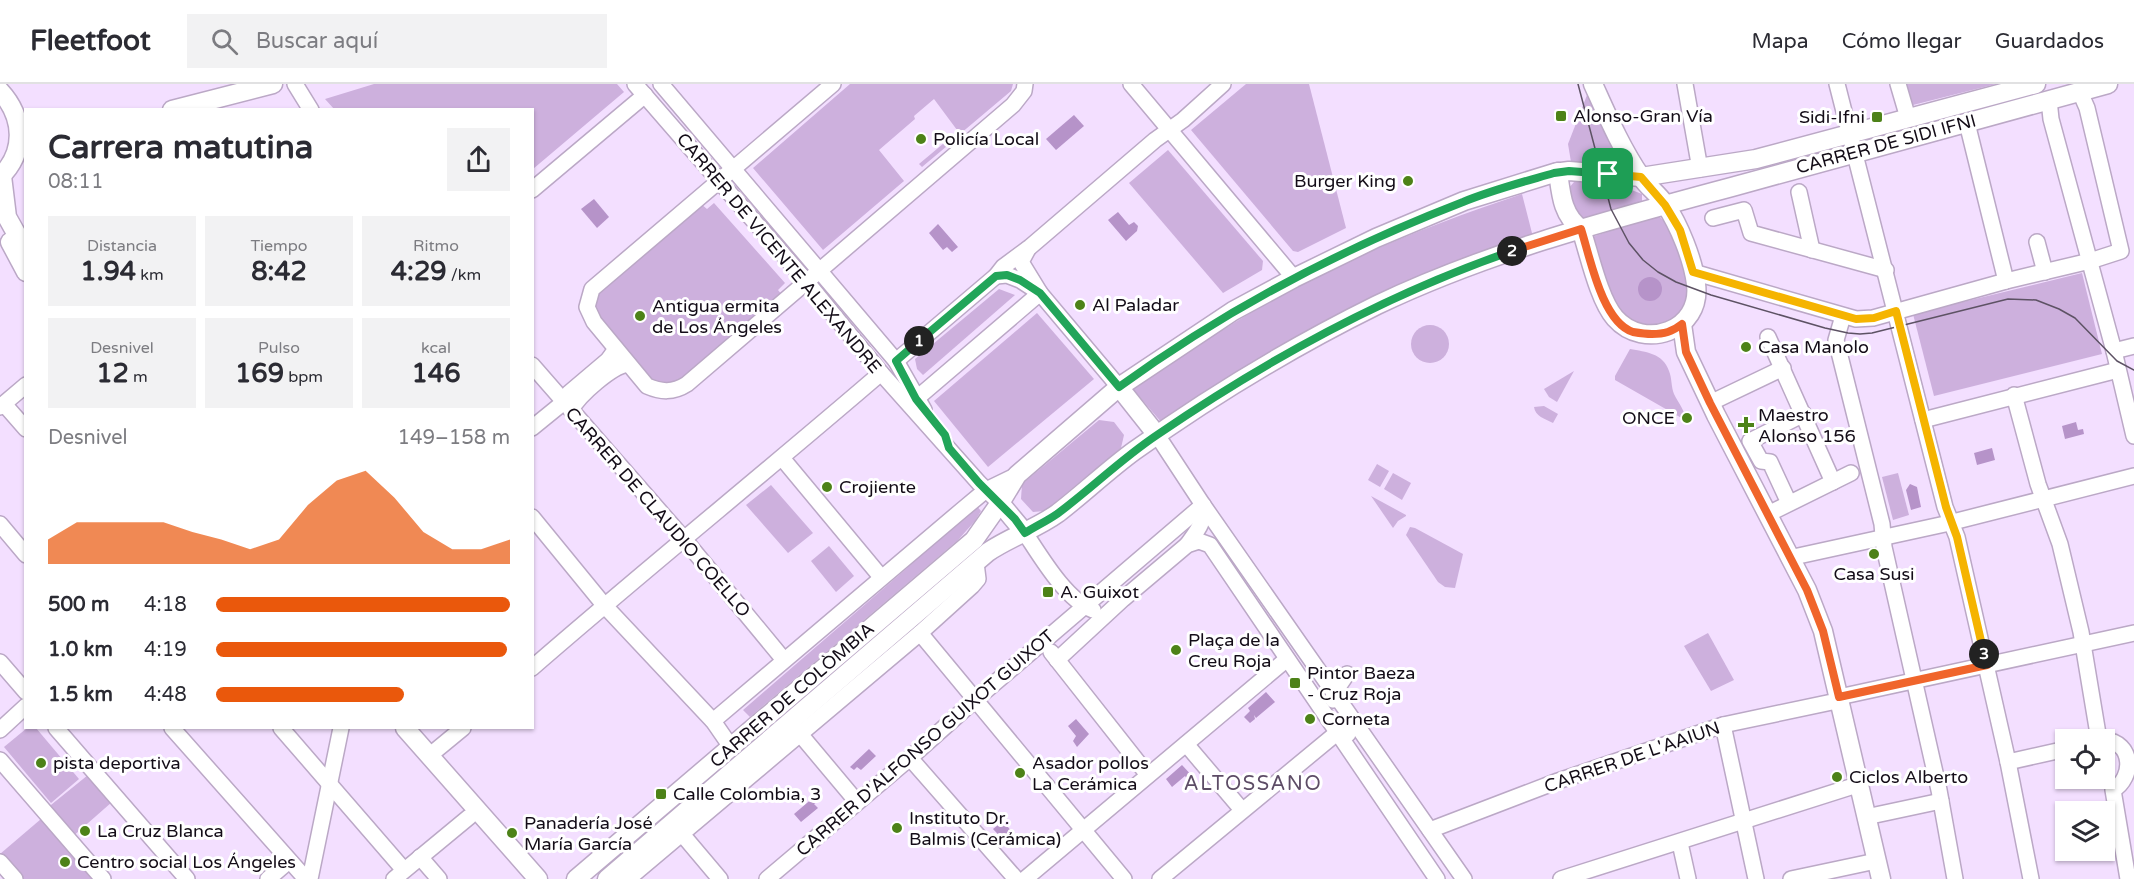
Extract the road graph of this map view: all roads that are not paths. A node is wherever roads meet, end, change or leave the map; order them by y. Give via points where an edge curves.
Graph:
1 (273, 84) edge
2 (295, 84) edge
3 (661, 84) edge
4 (833, 84) edge
5 (1025, 84) edge
6 (1131, 84) edge
7 (1223, 84) edge
8 (1596, 84) edge
9 (1685, 84) edge
10 (1837, 84) edge
11 (1898, 84) edge
12 (2036, 84) edge
13 (2108, 84) edge
14 (640, 89) edge
15 (0, 92) edge
16 (2079, 92) junction
17 (2049, 100) junction
18 (180, 108) edge
19 (304, 108) edge
20 (1908, 118) junction
21 (1967, 123) junction
22 (1169, 130) junction
23 (1850, 134) junction
24 (1855, 153) junction
25 (733, 168) junction
26 (1700, 169) junction
27 (9, 171) edge
28 (1558, 172) junction
29 (1641, 177) junction
30 (718, 181) junction
31 (534, 188) edge
32 (1799, 192) dead end
33 (1701, 195) junction
34 (1665, 205) junction
35 (1713, 218) dead end
36 (0, 222) edge
37 (1581, 229) junction
38 (1680, 230) junction
39 (2037, 242) dead end
40 (24, 247) edge
41 (1030, 247) junction
42 (1812, 249) junction
43 (2090, 261) junction
44 (24, 268) edge
45 (819, 270) junction
46 (1886, 270) junction
47 (1693, 272) junction
48 (2044, 272) junction
49 (996, 276) junction
50 (1294, 278) junction
51 (806, 281) junction
52 (2006, 281) junction
53 (1040, 293) junction
54 (1896, 311) junction
55 (1843, 316) junction
56 (1682, 324) junction
57 (1768, 337) dead end
58 (2134, 346) edge
59 (616, 349) junction
60 (2114, 351) junction
61 (896, 361) junction
62 (628, 364) junction
63 (534, 367) edge
64 (1783, 368) junction
65 (2118, 370) junction
66 (881, 373) junction
67 (24, 387) edge
68 (1119, 387) junction
69 (2014, 395) junction
70 (916, 399) junction
71 (1710, 403) junction
72 (2, 405) edge
73 (567, 406) junction
74 (1804, 414) junction
75 (1923, 420) junction
76 (24, 427) edge
77 (534, 427) edge
78 (1157, 435) junction
79 (2134, 436) edge
80 (949, 448) junction
81 (782, 458) junction
82 (1851, 473) dead end
83 (1017, 475) junction
84 (2134, 476) edge
85 (1833, 482) junction
86 (986, 490) junction
87 (2044, 499) junction
88 (1000, 503) junction
89 (1789, 503) junction
90 (1203, 505) junction
91 (1768, 514) junction
92 (534, 519) edge
93 (1951, 522) junction
94 (0, 524) edge
95 (1025, 533) junction
96 (1884, 537) junction
97 (684, 538) junction
98 (1187, 545) junction
99 (24, 553) edge
100 (1789, 558) junction
101 (976, 563) junction
102 (881, 577) junction
103 (604, 605) junction
104 (1084, 607) junction
105 (1105, 615) junction
106 (920, 633) junction
107 (2134, 633) edge
108 (1043, 642) junction
109 (2082, 643) junction
110 (1287, 659) junction
111 (784, 660) junction
112 (1057, 660) junction
113 (0, 662) edge
114 (1987, 665) junction
115 (534, 666) edge
116 (1350, 680) dead end
117 (1914, 681) junction
118 (24, 690) edge
119 (1309, 690) junction
120 (1334, 693) junction
121 (1839, 697) junction
122 (976, 699) junction
123 (24, 708) edge
124 (713, 721) junction
125 (1723, 725) junction
126 (1334, 726) junction
127 (57, 729) edge
128 (173, 729) edge
129 (282, 729) edge
130 (341, 729) edge
131 (394, 729) edge
132 (406, 729) edge
133 (462, 729) edge
134 (2097, 729) edge
135 (0, 730) edge
136 (800, 734) junction
137 (1365, 737) junction
138 (2115, 743) edge
139 (1186, 744) junction
140 (731, 747) junction
141 (2055, 751) edge
142 (429, 756) junction
143 (2133, 756) edge
144 (910, 758) junction
145 (0, 760) edge
146 (2008, 762) junction
147 (1148, 775) junction
148 (330, 783) junction
149 (1860, 784) junction
150 (1941, 801) junction
151 (857, 802) junction
152 (1242, 810) junction
153 (469, 817) junction
154 (1866, 817) junction
155 (1744, 821) junction
156 (1083, 829) junction
157 (1430, 830) junction
158 (682, 834) junction
159 (1680, 843) junction
160 (420, 857) junction
161 (289, 861) junction
162 (1876, 861) junction
163 (399, 875) edge
164 (615, 878) edge
165 (103, 879) edge
166 (187, 879) edge
167 (268, 879) edge
168 (308, 879) edge
169 (439, 879) edge
170 (523, 879) edge
171 (538, 879) edge
172 (576, 879) edge
173 (720, 879) edge
174 (767, 879) edge
175 (1016, 879) edge
176 (1025, 879) edge
177 (1124, 879) edge
178 (1160, 879) edge
179 (1437, 879) edge
180 (1464, 879) edge
181 (1561, 879) edge
182 (1688, 879) edge
183 (1756, 879) edge
184 (1791, 879) edge
185 (1881, 879) edge
186 (1955, 879) edge
187 (2031, 879) edge
188 (2128, 879) edge

1 - 18 main road
2 - 19 street
3 - 25 street, CARRER DE VICENTE ALEXANDRE
4 - 25 street
5 - 45 street via 1013,105
6 - 22 street
7 - 22 street
8 - 29 main road via 1612,127
9 - 26 street
10 - 23 street
11 - 20 street
12 - 20 main road, CARRER DE SIDI IFNI
13 - 16 main road, CARRER DE SIDI IFNI
14 - 30 street, CARRER DE VICENTE ALEXANDRE
14 - 31 street
15 - 27 main road via 14,108 20,134
16 - 17 main road, CARRER DE SIDI IFNI
16 - 43 street via 2087,108 2121,251
17 - 21 main road, CARRER DE SIDI IFNI
17 - 43 street
20 - 23 main road, CARRER DE SIDI IFNI
21 - 24 main road, CARRER DE SIDI IFNI
21 - 52 street
22 - 41 street
22 - 50 street
23 - 24 street
23 - 26 main road, CARRER DE SIDI IFNI
24 - 33 main road, CARRER DE SIDI IFNI
24 - 46 street
25 - 30 street
25 - 45 street, CARRER DE VICENTE ALEXANDRE
26 - 29 main road, CARRER DE SIDI IFNI
27 - 40 main road via 7,217
28 - 29 main road, CARRER DE SIDI IFNI
28 - 37 main road via 1566,213
28 - 50 main road, CARRER DE COLÒMBIA via 1464,201
29 - 34 main road
30 - 51 street, CARRER DE VICENTE ALEXANDRE
30 - 59 street via 592,289 587,307
32 - 42 street
33 - 34 main road, CARRER DE SIDI IFNI
33 - 38 main road via 1685,209
34 - 37 main road
34 - 38 main road
35 - 42 street via 1744,210 1751,232
36 - 44 main road
37 - 56 main road via 1605,301 1622,325 1632,331 1657,334
37 - 78 main road, CARRER DE COLÒMBIA via 1493,257 1379,304 1267,364
38 - 47 main road
39 - 48 street
41 - 49 street
41 - 53 street via 1021,262
42 - 46 street
43 - 48 street
43 - 60 street
45 - 51 street
45 - 61 street, CARRER DE VICENTE ALEXANDRE
46 - 54 street
47 - 55 street
47 - 56 main road via 1695,302
48 - 52 street
49 - 53 street via 1020,280
49 - 61 street
50 - 68 main road, CARRER DE COLÒMBIA via 1233,311
51 - 62 street via 678,390 646,386
51 - 66 street, CARRER DE VICENTE ALEXANDRE
52 - 54 street
53 - 68 street
53 - 70 street
54 - 55 street via 1874,318
54 - 75 street
55 - 96 street via 1836,340
56 - 71 main road via 1686,352
57 - 64 street
58 - 60 street
59 - 62 street
59 - 73 street via 569,393
60 - 65 street
61 - 70 street, CARRER DE VICENTE ALEXANDRE
62 - 73 street via 616,367
63 - 73 street, CARRER DE CLAUDIO COELLO
64 - 71 street
64 - 74 street
65 - 69 street
65 - 79 street
66 - 80 street, CARRER DE VICENTE ALEXANDRE
66 - 81 street
67 - 72 street
68 - 78 main road
68 - 83 main road, CARRER DE COLÒMBIA
69 - 75 street
69 - 87 street
70 - 80 street, CARRER DE VICENTE ALEXANDRE via 945,435
71 - 91 main road
72 - 76 street
73 - 77 street
73 - 97 street, CARRER DE CLAUDIO COELLO
74 - 85 street
74 - 89 street via 1750,441 1761,461 1770,462
75 - 93 street
78 - 90 street
78 - 95 main road, CARRER DE COLÒMBIA via 1056,514
80 - 86 street, CARRER DE VICENTE ALEXANDRE
81 - 97 street
81 - 102 street
82 - 85 street
83 - 86 street, CARRER DE COLÒMBIA
83 - 88 main road, CARRER DE COLÒMBIA
84 - 87 street
85 - 89 street
86 - 88 street, CARRER DE VICENTE ALEXANDRE
86 - 102 street, CARRER DE COLÒMBIA
87 - 93 street
87 - 109 street via 2060,544
88 - 95 main road
88 - 140 main road, CARRER DE COLÒMBIA via 974,540
89 - 91 street
90 - 98 street via 1205,515
90 - 104 street, CARRER D'ALFONSO GUIXOT GUIXOT
90 - 120 street
91 - 100 main road
92 - 103 street
93 - 96 street
93 - 114 street
94 - 99 street
95 - 101 main road, CARRER DE COLÒMBIA via 1006,540
95 - 104 street
96 - 100 street
96 - 117 street
97 - 103 street
97 - 111 street, CARRER DE CLAUDIO COELLO
98 - 105 street
98 - 110 street via 1200,541 1210,545
100 - 121 main road via 1823,631
101 - 106 street, CARRER DE COLÒMBIA via 978,579
101 - 164 main road, CARRER DE COLÒMBIA
102 - 111 street, CARRER DE COLÒMBIA
103 - 115 street
103 - 124 street
104 - 105 street
104 - 108 street, CARRER D'ALFONSO GUIXOT GUIXOT
105 - 112 street
106 - 122 street
106 - 136 street, CARRER DE COLÒMBIA
107 - 109 street, CARRER DE L'AAIUN
108 - 112 street
108 - 122 street, CARRER D'ALFONSO GUIXOT GUIXOT
109 - 114 street, CARRER DE L'AAIUN
109 - 134 street
110 - 119 street
110 - 139 street
111 - 124 street, CARRER DE COLÒMBIA
112 - 147 street
113 - 118 street
114 - 117 street, CARRER DE L'AAIUN
114 - 146 street
116 - 120 street
117 - 121 street, CARRER DE L'AAIUN
117 - 150 street
119 - 120 street
119 - 126 street
120 - 126 street
120 - 137 street
121 - 125 street, CARRER DE L'AAIUN via 1832,702
121 - 149 main road
122 - 144 street, CARRER D'ALFONSO GUIXOT GUIXOT
122 - 156 street
123 - 135 street
124 - 140 street
125 - 155 street
125 - 157 street, CARRER DE L'AAIUN
126 - 137 street
126 - 152 street
126 - 179 street
127 - 166 street
128 - 161 street
129 - 148 street
130 - 148 street
131 - 153 main road
132 - 142 main road
133 - 142 street
136 - 151 street
136 - 158 street, CARRER DE COLÒMBIA
137 - 157 street
138 - 143 street
139 - 147 street
139 - 152 street
140 - 172 main road, CARRER DE COLÒMBIA
141 - 146 street
142 - 171 main road
143 - 188 street via 2131,775 2113,790
144 - 151 street, CARRER D'ALFONSO GUIXOT GUIXOT
144 - 175 street
145 - 165 street
146 - 187 street
147 - 156 street
148 - 163 street
148 - 168 street
149 - 154 main road
149 - 155 street
150 - 154 street
150 - 186 street
151 - 174 street, CARRER D'ALFONSO GUIXOT GUIXOT
152 - 178 street
153 - 160 street
153 - 170 main road
154 - 162 main road
155 - 159 street
155 - 183 street
156 - 176 street
156 - 177 street
157 - 180 street
158 - 164 street, CARRER DE COLÒMBIA
158 - 173 street
159 - 181 street
159 - 182 street
160 - 163 street
160 - 169 street
161 - 167 street
161 - 168 street
162 - 184 street
162 - 185 main road

